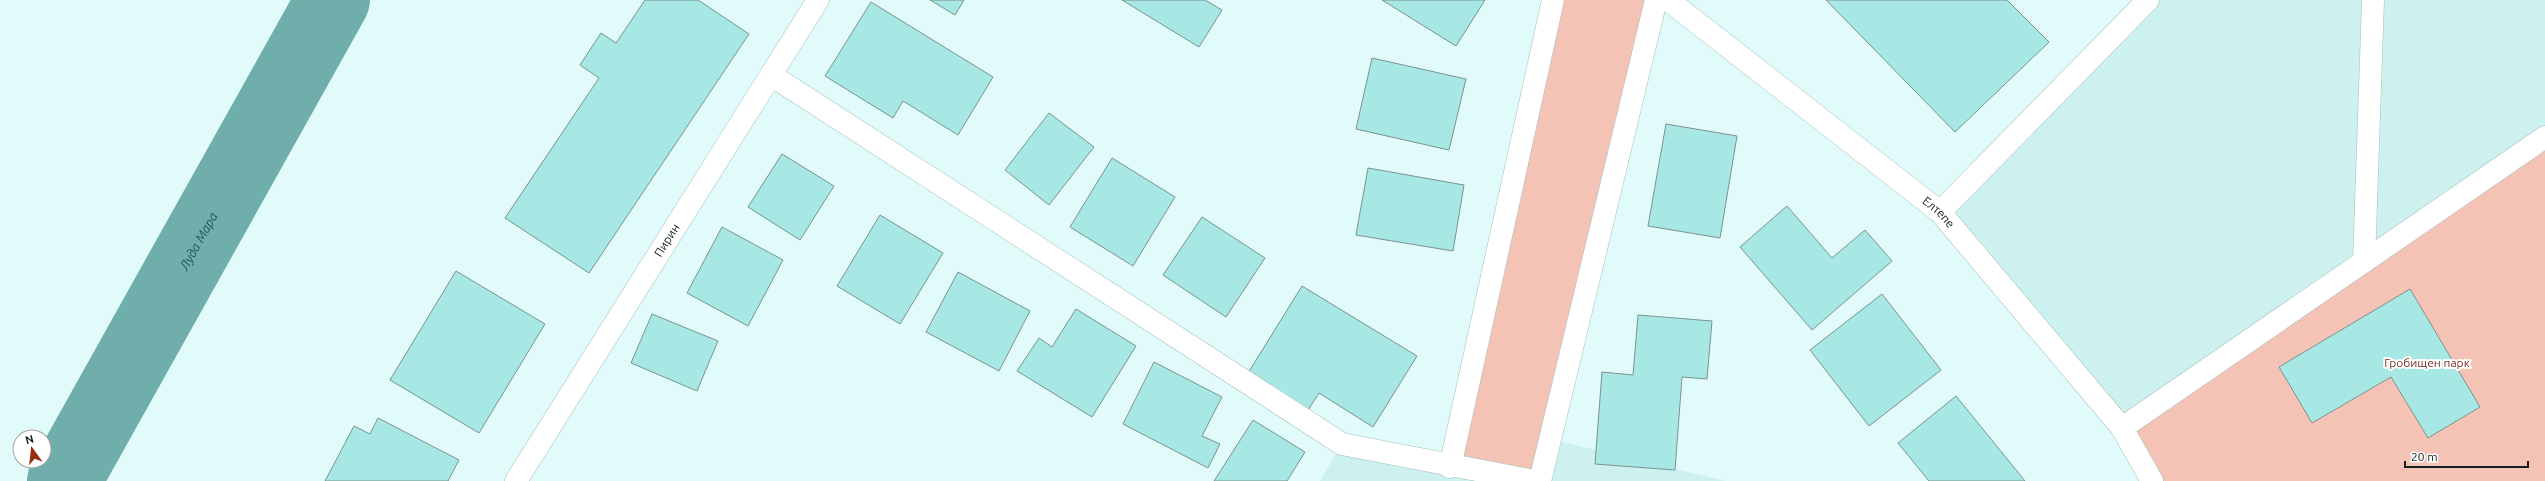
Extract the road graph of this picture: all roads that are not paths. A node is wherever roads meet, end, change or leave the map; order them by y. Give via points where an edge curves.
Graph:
1 (818, 0) edge
2 (1553, 0) edge
3 (1656, 0) edge
4 (1668, 0) edge
5 (2148, 0) edge
6 (2373, 0) edge
7 (771, 75) junction
8 (2545, 137) edge
9 (1940, 212) junction
10 (2364, 262) junction
11 (2122, 428) junction
12 (1450, 467) junction
13 (516, 481) edge
14 (1534, 481) edge
15 (1540, 481) edge
16 (2152, 481) edge

1 - 7 street, Пирин
2 - 12 street
3 - 15 street
4 - 9 street, Елтепе
5 - 9 street
6 - 10 street
7 - 12 street via 1342,444
7 - 13 street, Пирин
8 - 10 street
9 - 11 street, Елтепе
10 - 11 street
11 - 16 street, Елтепе
12 - 14 street

